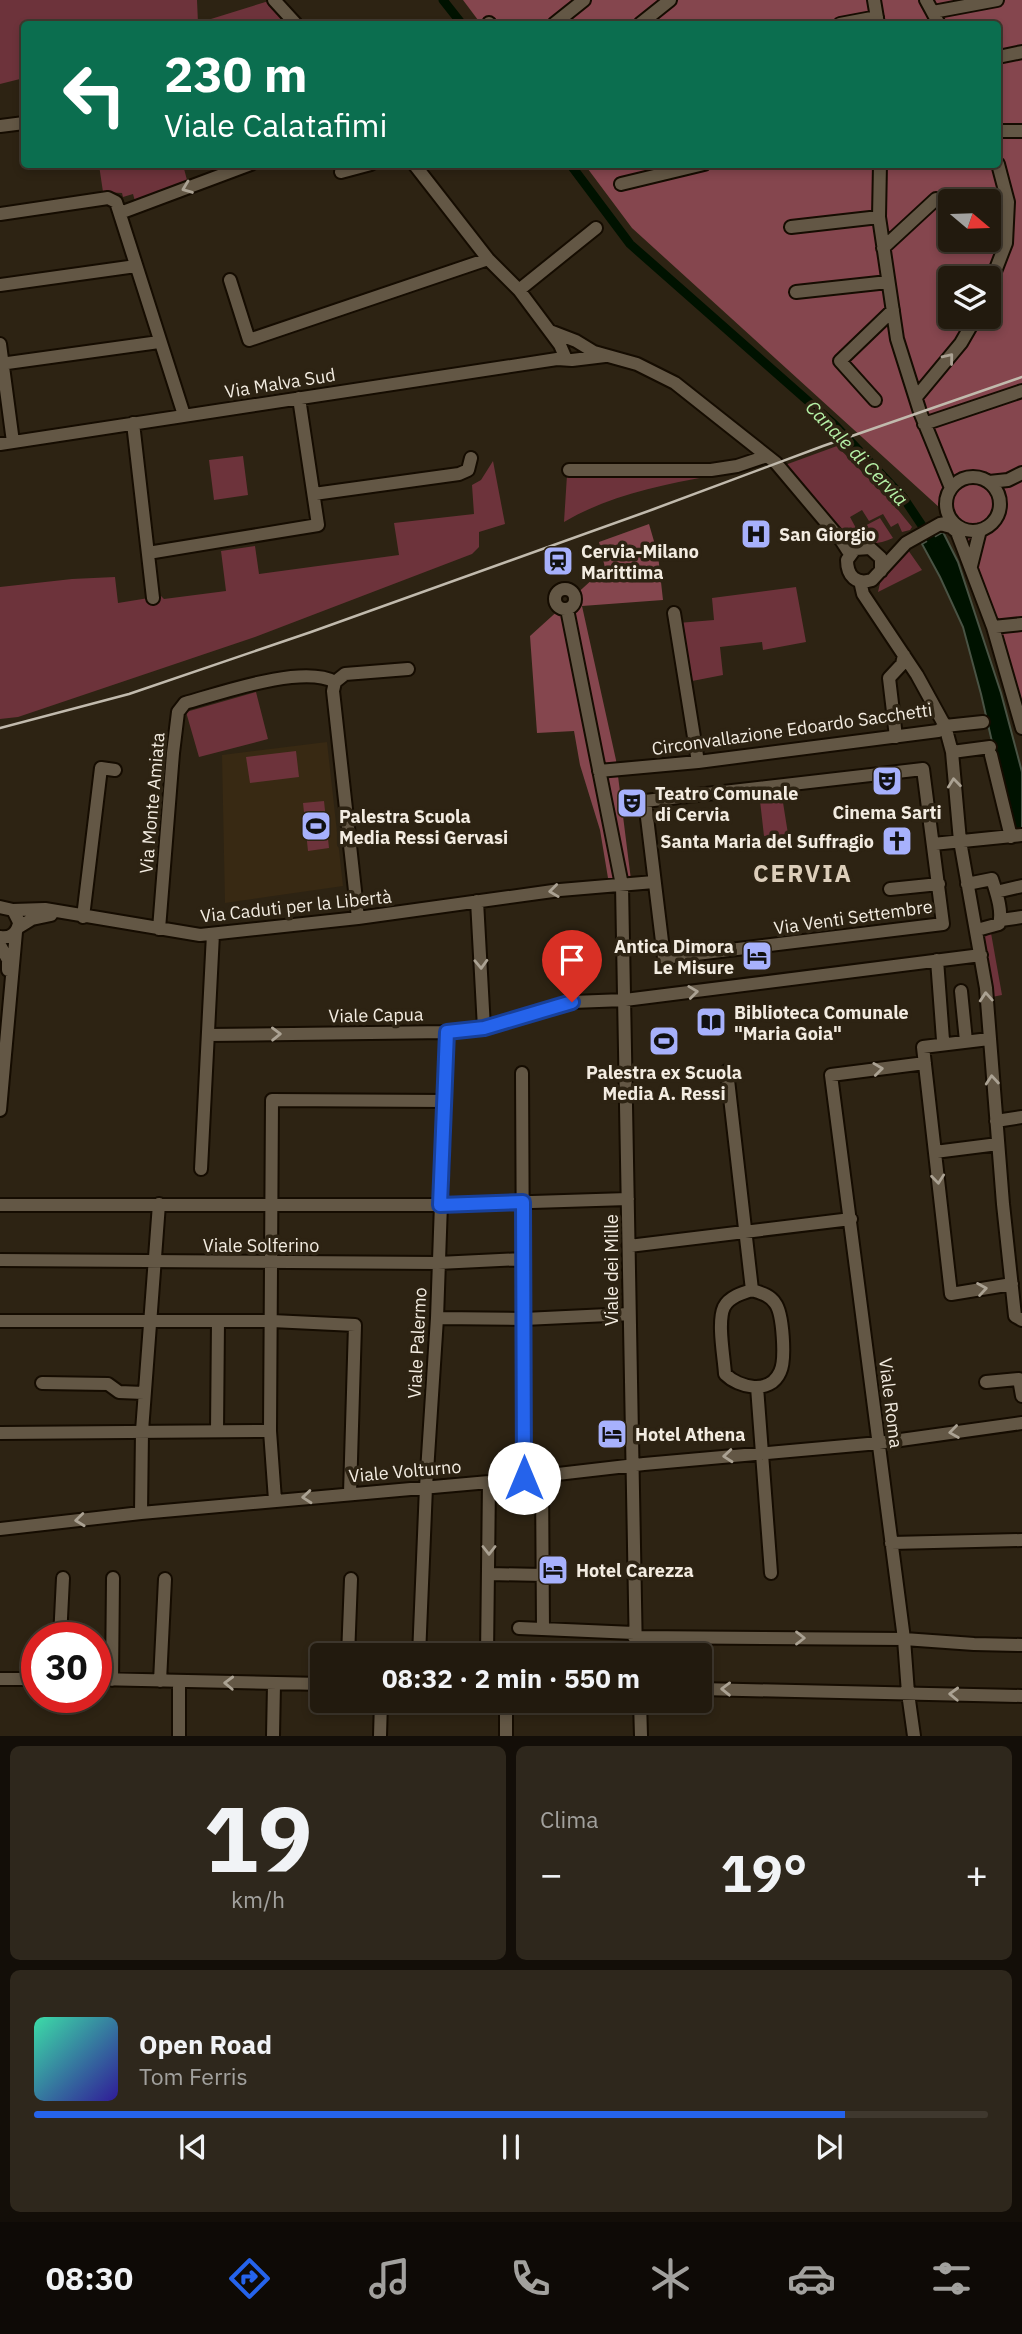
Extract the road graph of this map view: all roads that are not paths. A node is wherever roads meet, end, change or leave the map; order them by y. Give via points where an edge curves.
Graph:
1 (274, 0) edge
2 (584, 0) edge
3 (670, 0) edge
4 (874, 0) edge
5 (926, 0) edge
6 (997, 0) edge
7 (933, 12) junction
8 (293, 21) edge
9 (558, 21) edge
10 (644, 21) edge
11 (877, 21) edge
12 (938, 21) edge
13 (1022, 52) edge
14 (1001, 56) edge
15 (21, 124) edge
16 (0, 127) edge
17 (1001, 131) edge
18 (1022, 131) edge
19 (239, 168) edge
20 (356, 168) edge
21 (417, 168) edge
22 (687, 168) edge
23 (880, 168) edge
24 (1000, 168) edge
25 (341, 172) dead end
26 (621, 184) dead end
27 (936, 199) dead end
28 (1015, 202) edge
29 (118, 208) junction
30 (0, 214) edge
31 (879, 217) junction
32 (791, 227) dead end
33 (596, 228) dead end
34 (883, 248) junction
35 (488, 259) junction
36 (136, 266) junction
37 (997, 266) edge
38 (230, 280) dead end
39 (888, 282) junction
40 (0, 285) edge
41 (519, 290) junction
42 (796, 292) dead end
43 (893, 310) junction
44 (969, 329) edge
45 (159, 342) junction
46 (0, 344) edge
47 (572, 351) junction
48 (903, 358) junction
49 (1, 364) edge
50 (1022, 391) edge
51 (917, 396) junction
52 (299, 398) junction
53 (875, 400) dead end
54 (184, 415) junction
55 (132, 423) junction
56 (925, 424) junction
57 (7, 442) edge
58 (767, 456) junction
59 (471, 458) dead end
60 (941, 462) junction
61 (569, 470) dead end
62 (1022, 473) edge
63 (964, 479) junction
64 (1008, 480) junction
65 (989, 482) junction
66 (951, 488) junction
67 (314, 494) junction
68 (999, 497) junction
69 (951, 521) junction
70 (980, 530) junction
71 (912, 540) junction
72 (874, 550) junction
73 (855, 551) junction
74 (148, 553) junction
75 (971, 563) junction
76 (871, 577) junction
77 (153, 598) dead end
78 (567, 609) dead end
79 (674, 613) dead end
80 (1022, 624) edge
81 (993, 627) junction
82 (904, 655) junction
83 (408, 669) dead end
84 (897, 670) junction
85 (917, 675) junction
86 (1008, 680) junction
87 (335, 682) junction
88 (1022, 687) edge
89 (891, 691) junction
90 (1014, 705) junction
91 (983, 722) dead end
92 (945, 726) junction
93 (1022, 728) edge
94 (896, 737) junction
95 (883, 739) junction
96 (951, 751) junction
97 (698, 762) junction
98 (114, 770) dead end
99 (599, 771) junction
100 (1016, 836) edge
101 (960, 842) junction
102 (933, 844) junction
103 (654, 883) junction
104 (939, 884) junction
105 (967, 884) junction
106 (622, 885) junction
107 (1022, 886) edge
108 (890, 889) dead end
109 (996, 892) junction
110 (477, 901) junction
111 (7, 908) edge
112 (1022, 916) edge
113 (80, 917) junction
114 (358, 918) junction
115 (1001, 920) junction
116 (17, 929) junction
117 (159, 929) junction
118 (976, 930) junction
119 (213, 934) junction
120 (0, 937) edge
121 (0, 945) edge
122 (981, 955) junction
123 (936, 960) junction
124 (961, 991) dead end
125 (10, 995) junction
126 (625, 1000) junction
127 (484, 1028) junction
128 (3, 1032) edge
129 (447, 1032) junction
130 (208, 1035) junction
131 (989, 1039) junction
132 (943, 1040) dead end
133 (966, 1041) junction
134 (925, 1063) junction
135 (727, 1071) dead end
136 (522, 1073) dead end
137 (445, 1101) junction
138 (0, 1102) edge
139 (1022, 1117) edge
140 (996, 1121) junction
141 (998, 1144) junction
142 (935, 1152) junction
143 (201, 1169) dead end
144 (628, 1199) junction
145 (523, 1202) junction
146 (159, 1204) junction
147 (0, 1205) edge
148 (440, 1205) junction
149 (272, 1206) junction
150 (850, 1219) junction
151 (744, 1233) junction
152 (629, 1246) junction
153 (523, 1259) junction
154 (0, 1260) edge
155 (153, 1262) junction
156 (272, 1262) junction
157 (438, 1263) junction
158 (1012, 1284) junction
159 (752, 1290) junction
160 (629, 1314) junction
161 (437, 1318) junction
162 (524, 1319) junction
163 (1022, 1320) edge
164 (0, 1321) edge
165 (149, 1321) junction
166 (218, 1321) junction
167 (272, 1321) junction
168 (986, 1382) dead end
169 (42, 1383) dead end
170 (757, 1387) junction
171 (145, 1393) junction
172 (1022, 1396) edge
173 (1022, 1423) edge
174 (217, 1431) junction
175 (270, 1431) junction
176 (142, 1432) junction
177 (0, 1433) edge
178 (879, 1443) junction
179 (762, 1453) junction
180 (632, 1466) junction
181 (542, 1476) junction
182 (524, 1478) junction
183 (489, 1482) junction
184 (426, 1487) junction
185 (350, 1493) junction
186 (275, 1500) junction
187 (141, 1513) junction
188 (0, 1529) edge
189 (1022, 1540) edge
190 (891, 1543) junction
191 (771, 1573) dead end
192 (489, 1574) junction
193 (544, 1575) junction
194 (62, 1578) dead end
195 (113, 1578) dead end
196 (165, 1579) dead end
197 (351, 1579) dead end
198 (61, 1622) edge
199 (519, 1628) dead end
200 (543, 1629) junction
201 (634, 1635) junction
202 (904, 1639) junction
203 (349, 1643) edge
204 (420, 1643) edge
205 (487, 1643) edge
206 (635, 1643) edge
207 (1022, 1645) edge
208 (0, 1679) edge
209 (21, 1679) edge
210 (112, 1680) joint
211 (160, 1681) junction
212 (179, 1681) junction
213 (274, 1684) junction
214 (310, 1684) edge
215 (712, 1689) edge
216 (908, 1693) junction
217 (1022, 1696) edge
218 (380, 1713) edge
219 (506, 1713) edge
220 (640, 1713) edge
221 (179, 1735) edge
222 (273, 1735) edge
223 (380, 1735) edge
224 (506, 1735) edge
225 (641, 1735) edge
226 (914, 1735) edge

1 - 8 street
2 - 9 street
3 - 10 street
4 - 11 street
5 - 7 street
6 - 7 street
7 - 12 street
13 - 14 street
15 - 16 street
17 - 18 street
19 -> 29 street
20 - 25 street
21 - 35 street
22 - 26 street
23 - 31 street
24 - 28 street
27 - 34 street
28 - 37 street
29 - 30 street via 108,198
29 - 36 street
31 - 32 street
31 - 34 street
33 - 41 street
34 - 39 street
35 - 38 street via 248,340
35 - 41 street
36 - 40 street
36 - 45 street
39 - 42 street
39 - 43 street
41 - 47 street
43 - 48 street
43 - 53 street via 840,361
51 -> 44 street
45 - 49 street
45 - 54 street
46 - 49 street
47 - 52 street, Via Malva Sud
47 - 58 street, Via Malva Sud via 637,365 674,383
48 - 51 street
48 - 56 street
49 - 57 street
50 - 56 street
51 - 56 street
52 - 54 street, Via Malva Sud
52 - 67 street
54 - 55 street, Via Malva Sud
55 - 57 street, Via Malva Sud
55 - 74 street
56 - 60 street
58 - 61 street via 710,470
58 - 73 street, Via Malva Sud
59 - 67 street via 468,470 459,474
60 - 63 street
60 - 66 street
62 - 64 street
63 - 65 street
63 - 66 street
64 - 65 street
64 - 68 street
65 - 68 street
66 - 69 street via 946,503
67 - 74 street via 318,525
68 - 70 street via 998,513
69 - 70 street
69 - 71 street
69 - 75 street
69 - 75 street via 967,535
70 - 75 street
71 - 72 street
71 - 76 street
72 - 73 street
72 - 76 street via 881,558
73 - 76 street via 847,563 848,571 853,578
74 - 77 street
75 - 81 street
76 - 82 street via 863,594
78 - 99 street, Viale dei Mille
79 - 97 street
80 - 81 street
81 - 86 street
82 - 84 street
82 - 85 street
83 - 87 street, Via Monte Amiata via 345,674
84 - 85 street
84 - 89 street via 889,678
85 - 92 street
86 - 88 street
86 - 90 street
87 - 114 street
87 - 117 street, Via Monte Amiata via 323,676 260,682 185,703 178,712
88 - 90 street
89 - 94 street
89 - 95 street
90 - 93 street
91 - 92 street
92 - 94 street, Circonvallazione Edoardo Sacchetti
92 - 96 street, Circonvallazione Edoardo Sacchetti
94 - 95 street, Circonvallazione Edoardo Sacchetti
95 - 97 street, Circonvallazione Edoardo Sacchetti
96 - 100 street via 991,751
101 -> 96 street, Circonvallazione Edoardo Sacchetti
97 - 99 street, Circonvallazione Edoardo Sacchetti
98 - 113 street via 101,768
99 - 106 street, Viale dei Mille
100 - 101 street
101 - 102 street
101 - 105 street, Circonvallazione Edoardo Sacchetti
102 - 103 street, Via Venti Settembre via 923,769 645,801
102 - 104 street, Via Venti Settembre
103 - 104 street, Via Venti Settembre via 664,958 943,924
103 - 106 street, Via Caduti per la Libertà
104 - 108 street
105 - 109 street via 992,879
105 - 118 street, Circonvallazione Edoardo Sacchetti
106 -> 110 street, Via Caduti per la Libertà
106 - 126 street, Viale dei Mille
107 - 109 street
109 - 115 street
110 - 114 street, Via Caduti per la Libertà
110 -> 127 street
111 - 113 street, Via Caduti per la Libertà via 45,909
111 - 116 street via 19,917
112 - 115 street
113 - 116 street, Via Caduti per la Libertà via 45,915
113 - 117 street, Via Caduti per la Libertà
114 - 119 street, Via Caduti per la Libertà
115 - 118 street
116 - 120 street, Via Caduti per la Libertà
116 - 125 street
117 - 119 street, Via Caduti per la Libertà
118 - 122 street, Circonvallazione Edoardo Sacchetti
119 - 130 street
121 - 125 street via 8,960
122 - 123 street
131 -> 122 street, Circonvallazione Edoardo Sacchetti
126 -> 123 street
123 - 132 street
124 - 133 street
125 - 128 street
126 - 127 street, Viale Capua via 572,1002
126 - 144 street, Viale dei Mille
127 - 129 street, Viale Capua
128 - 138 street
130 -> 129 street, Viale Capua
129 - 137 street, Viale Palermo
130 - 143 street
131 - 133 street
140 -> 131 street, Circonvallazione Edoardo Sacchetti
133 - 134 street via 923,1047
134 - 142 street
150 -> 134 street, Viale Roma via 831,1075
135 - 151 street
136 - 145 street
137 - 148 street, Viale Palermo
137 - 149 street via 272,1100
139 - 140 street
140 - 141 street, Circonvallazione Edoardo Sacchetti
141 - 142 street
141 - 158 street, Circonvallazione Edoardo Sacchetti
142 -> 158 street via 951,1294
144 - 145 street
144 - 152 street, Viale dei Mille
145 - 148 street
145 - 153 street
146 - 147 street
146 - 149 street
146 - 155 street
148 - 149 street
148 - 157 street, Viale Palermo
149 - 156 street
150 - 151 street
150 - 178 street, Viale Roma
151 - 152 street
151 - 159 street
152 - 160 street, Viale dei Mille
153 - 157 street, Viale Solferino
153 - 162 street
154 - 155 street, Viale Solferino
155 - 156 street, Viale Solferino
155 - 165 street
156 - 157 street, Viale Solferino
156 - 167 street
157 - 161 street, Viale Palermo
158 - 163 street, Circonvallazione Edoardo Sacchetti via 1015,1316
159 - 170 street via 777,1304 783,1340 780,1374
159 - 170 street via 737,1294 725,1305 722,1318 725,1374 740,1385
160 - 162 street
160 - 180 street, Viale dei Mille
161 - 162 street
161 - 184 street, Viale Palermo
162 - 182 street
164 - 165 street
165 - 166 street
165 - 171 street
166 - 167 street
166 - 174 street
167 - 175 street
167 - 185 street via 355,1325
168 - 172 street via 1019,1379
169 - 171 street via 108,1384 119,1392
170 - 179 street
171 - 176 street
173 -> 178 street, Viale Volturno
174 - 175 street
174 - 176 street
175 - 186 street
176 - 177 street
176 - 187 street
178 - 179 street, Viale Volturno
178 - 190 street, Viale Roma
179 -> 180 street, Viale Volturno
179 - 191 street
180 - 181 street, Viale Volturno
180 - 201 street, Viale dei Mille
181 - 182 street, Viale Volturno
181 - 193 street
182 - 183 street, Viale Volturno
183 - 184 street, Viale Volturno
183 -> 192 street
184 - 185 street, Viale Volturno
184 - 204 street, Viale Palermo
185 -> 186 street, Viale Volturno
186 - 187 street, Viale Volturno
187 -> 188 street, Viale Volturno
189 - 190 street
190 - 202 street, Viale Roma
192 - 193 street
192 - 205 street
193 - 200 street
194 - 198 street
195 - 210 street
196 - 211 street
197 - 203 street
199 - 200 street
200 - 201 street
201 -> 202 street
201 - 206 street, Viale dei Mille
202 - 207 street
202 - 216 street, Viale Roma
208 - 209 street
210 - 211 street
211 - 212 street
213 -> 212 street
212 - 221 street
213 - 214 street
213 - 222 street
216 -> 215 street
217 -> 216 street
216 - 226 street, Viale Roma
218 - 223 street
219 - 224 street
220 - 225 street

